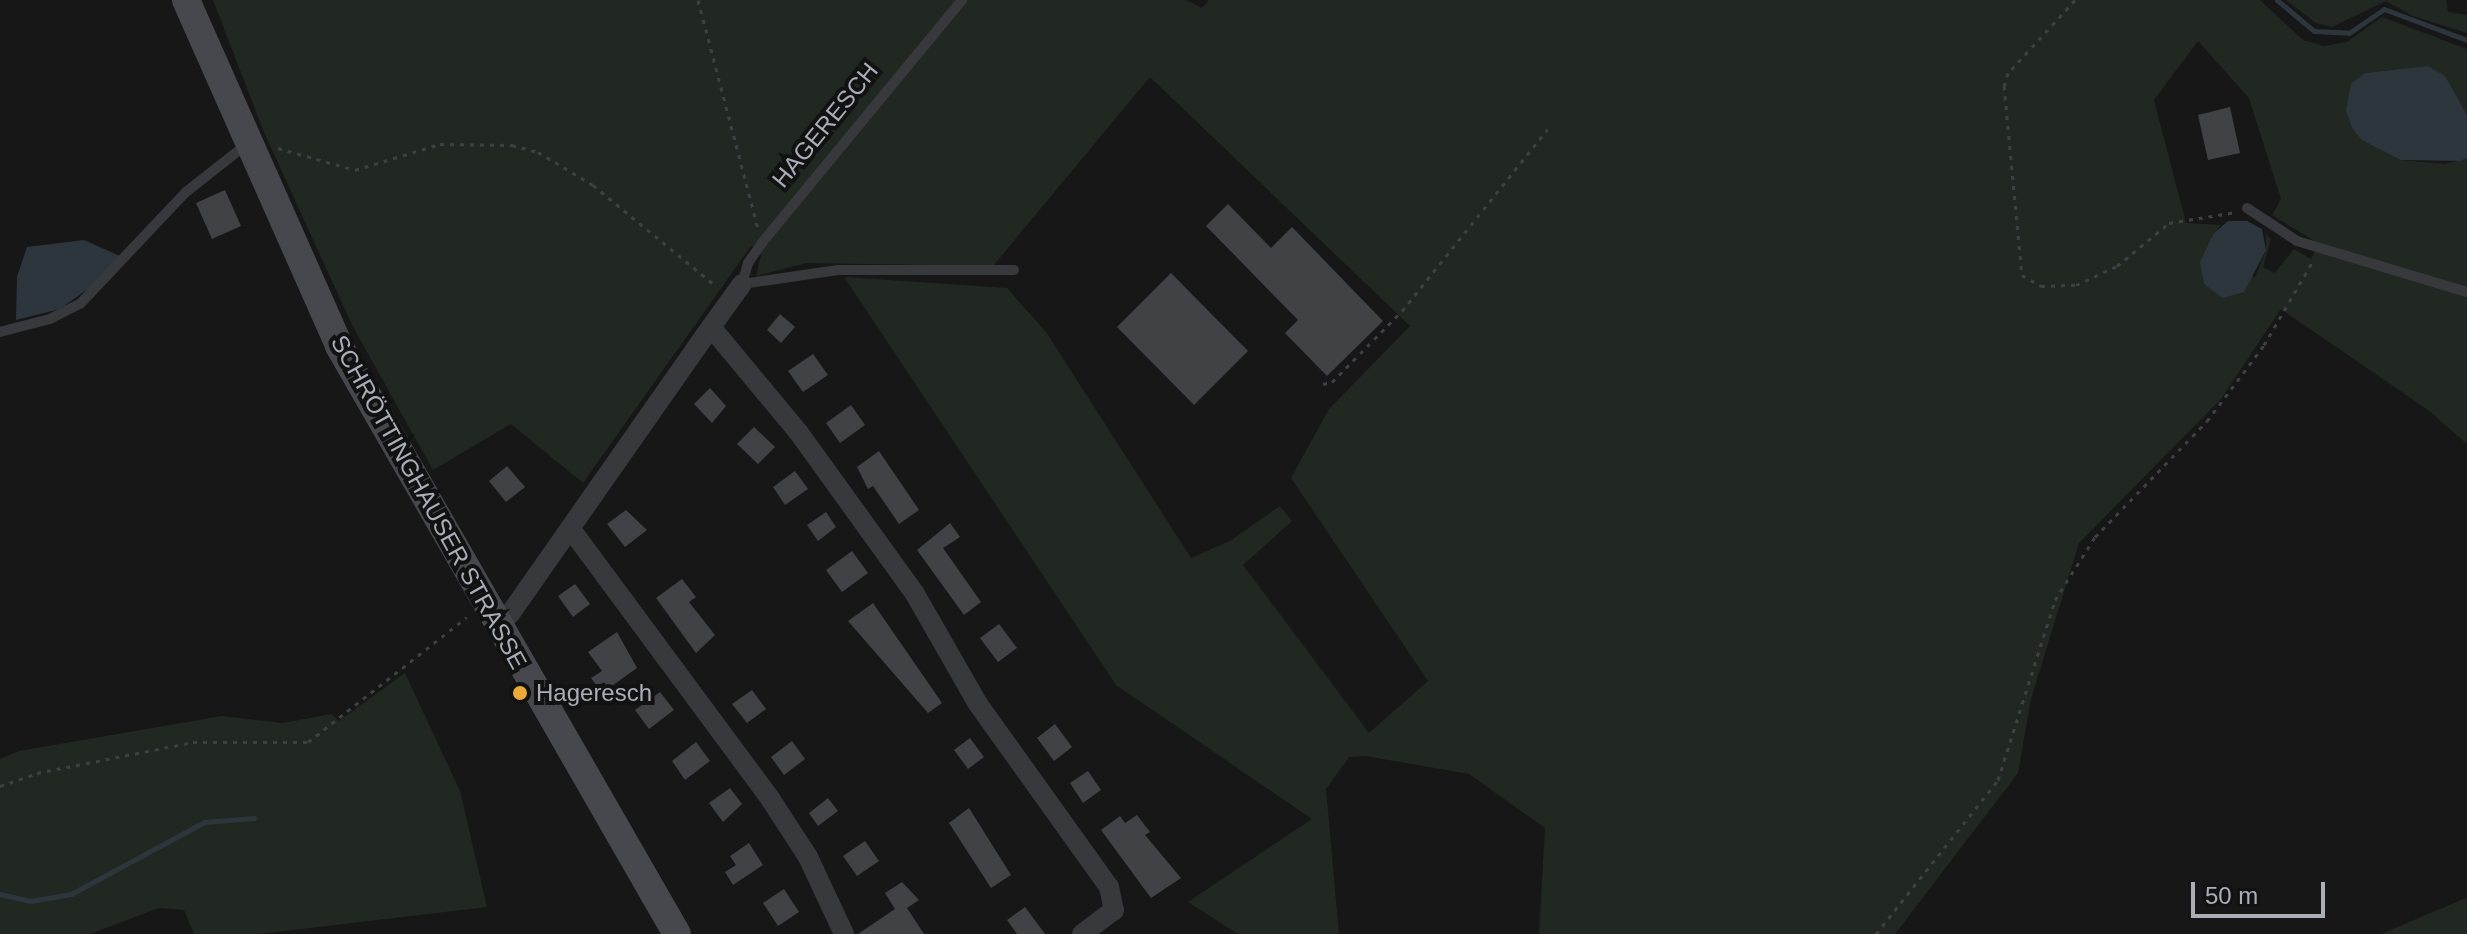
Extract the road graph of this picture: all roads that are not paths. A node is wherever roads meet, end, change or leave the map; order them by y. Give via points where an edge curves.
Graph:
1 (186, 0) edge
2 (962, 0) edge
3 (248, 143) junction
4 (2247, 208) road end
5 (1014, 270) dead end
6 (737, 290) junction
7 (2467, 292) edge
8 (711, 327) junction
9 (0, 332) edge
10 (570, 528) junction
11 (491, 612) junction
12 (677, 934) edge
13 (844, 934) edge
14 (1082, 934) edge

1 - 3 main road, SCHRÖTTINGHAUSER STRASSE
2 - 6 lane, HAGERESCH via 762,243
3 - 9 lane via 186,192 80,304 50,319
3 - 11 main road, SCHRÖTTINGHAUSER STRASSE via 339,346
4 - 7 lane via 2320,250
5 - 6 lane via 838,270
6 - 8 street, HAGERESCH
8 - 10 street, HAGERESCH
8 - 14 street via 799,433 915,594 962,680 1109,887 1114,910
10 - 11 street, HAGERESCH via 510,614
10 - 13 street via 771,800 808,857
11 - 12 main road, SCHRÖTTINGHAUSER STRASSE

